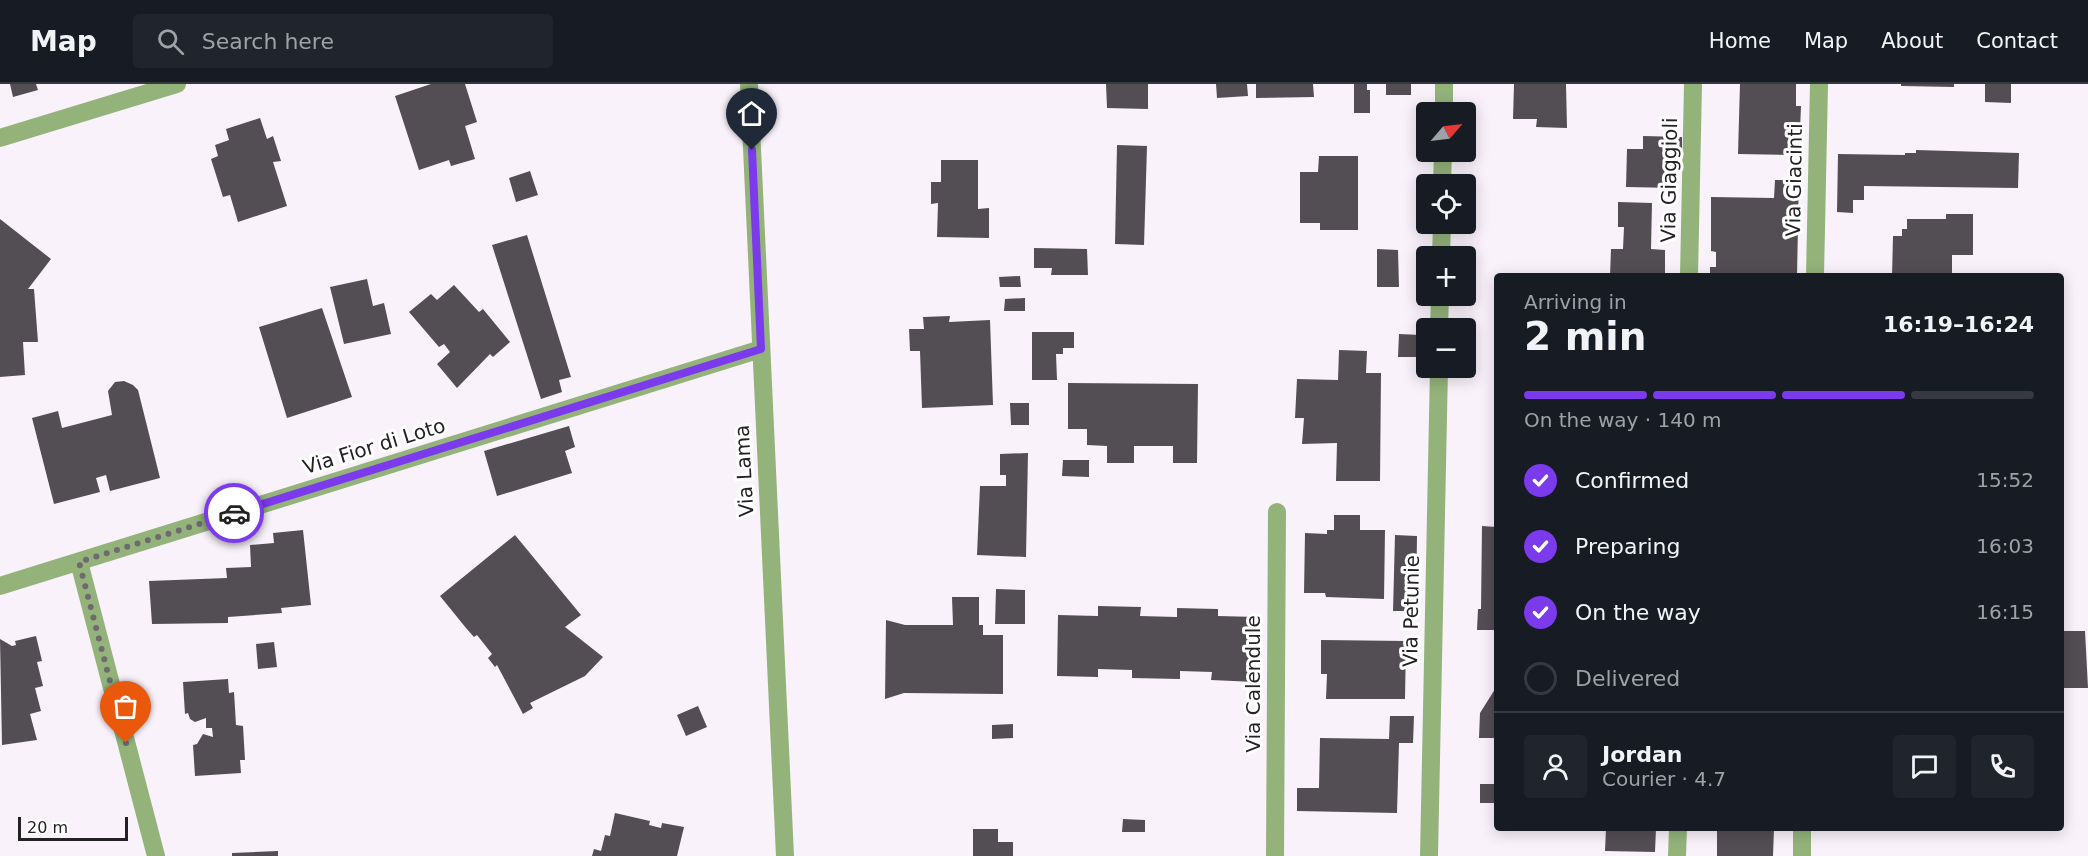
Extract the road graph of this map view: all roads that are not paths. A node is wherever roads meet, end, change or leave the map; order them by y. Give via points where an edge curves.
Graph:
1 (177, 84) edge
2 (749, 84) edge
3 (1444, 84) edge
4 (1693, 84) edge
5 (1819, 84) edge
6 (1444, 102) edge
7 (0, 138) edge
8 (1689, 273) edge
9 (1815, 273) edge
10 (761, 349) junction
11 (1439, 378) edge
12 (1277, 512) dead end
13 (79, 562) junction
14 (0, 586) edge
15 (1678, 831) edge
16 (1802, 831) edge
17 (156, 856) edge
18 (785, 856) edge
19 (1275, 856) edge
20 (1429, 856) edge
21 (1677, 856) edge
22 (1802, 856) edge

1 - 7 street
2 - 10 street, Via Lama
3 - 6 street
4 - 8 street, Via Giaggioli
5 - 9 street, Via Giacinti
10 - 13 street, Via Fior di Loto
10 - 18 street, Via Lama
11 - 20 street, Via Petunie
12 - 19 street, Via Calendule
13 - 14 street, Via Fior di Loto
13 - 17 street
15 - 21 street
16 - 22 street

